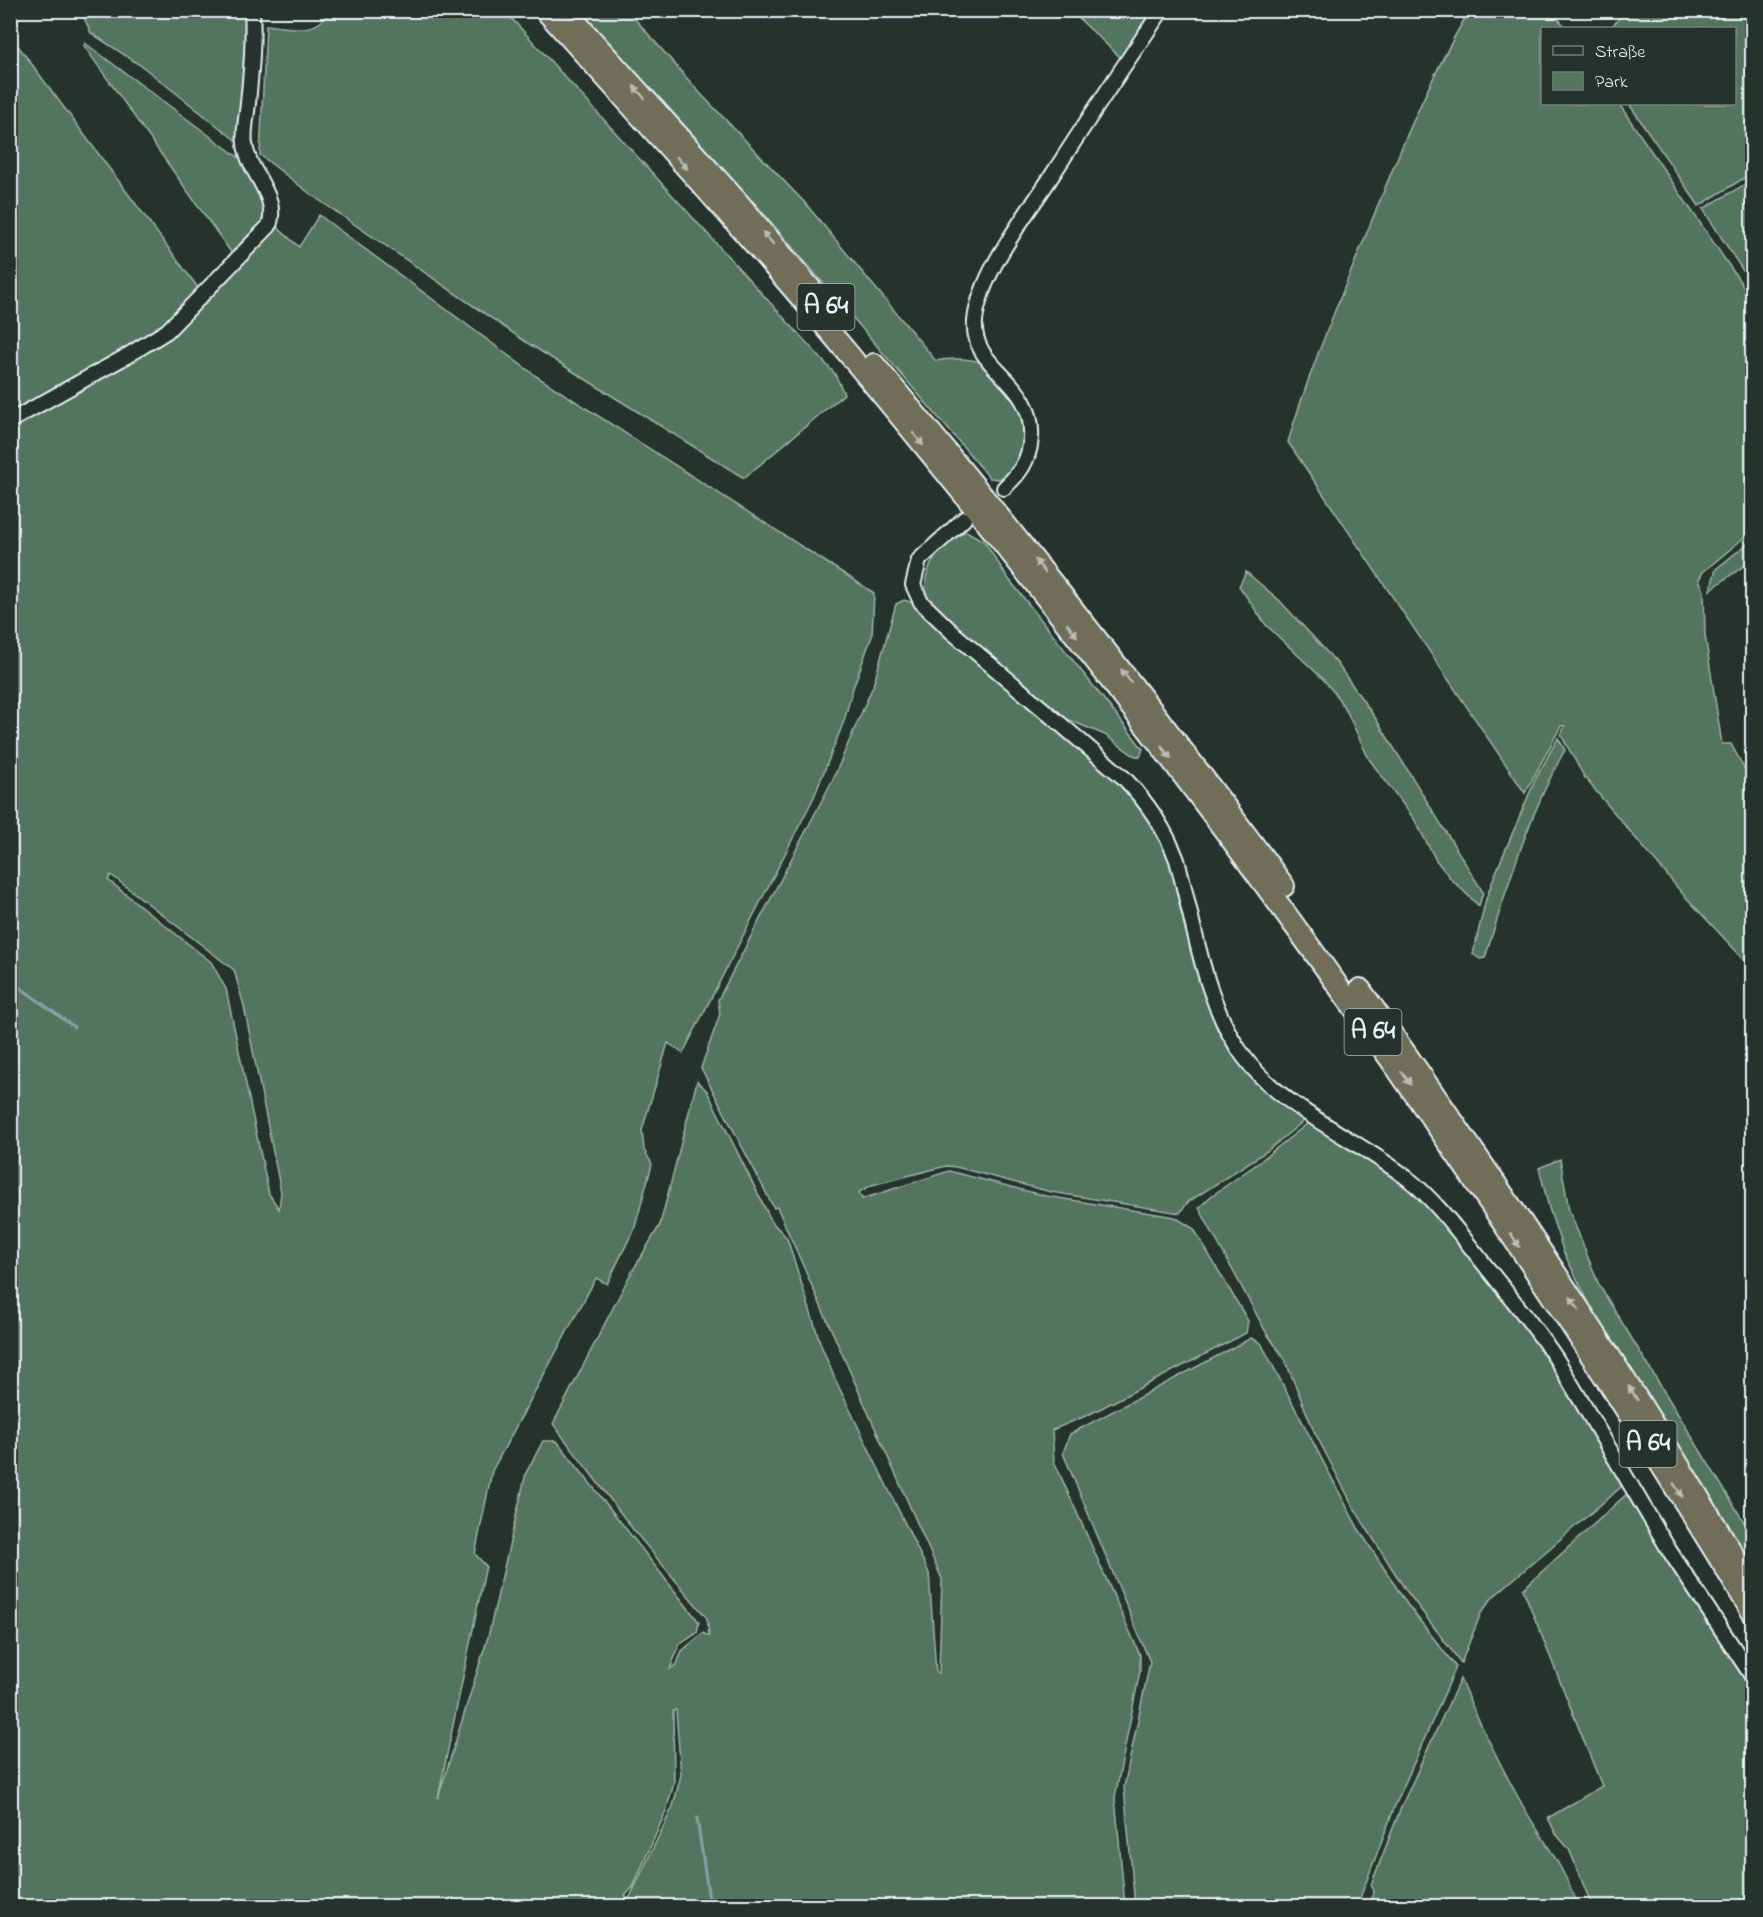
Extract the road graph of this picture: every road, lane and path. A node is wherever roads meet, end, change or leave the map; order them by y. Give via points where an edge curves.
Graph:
1 (252, 10) edge
2 (545, 10) edge
3 (565, 10) edge
4 (1162, 10) edge
5 (10, 421) edge
6 (1004, 488) dead end
7 (964, 519) dead end
8 (1752, 1586) edge
9 (1752, 1612) edge
10 (1752, 1676) edge

1 - 5 street via 244,144 272,209 269,226 162,335
2 -> 9 highway, A 64 via 844,349 1036,584 1227,831 1452,1144 1696,1518
8 -> 3 highway, A 64 via 1699,1495 1437,1098 1201,772 979,489 738,202
4 - 6 street via 1019,225 985,284 978,305 976,343 1014,387 1030,414 1027,462
7 - 10 street via 919,560 913,585 921,602 1124,778 1149,805 1177,860 1215,1001 1245,1059 1294,1102 1407,1178 1462,1236 1551,1351 1669,1550

